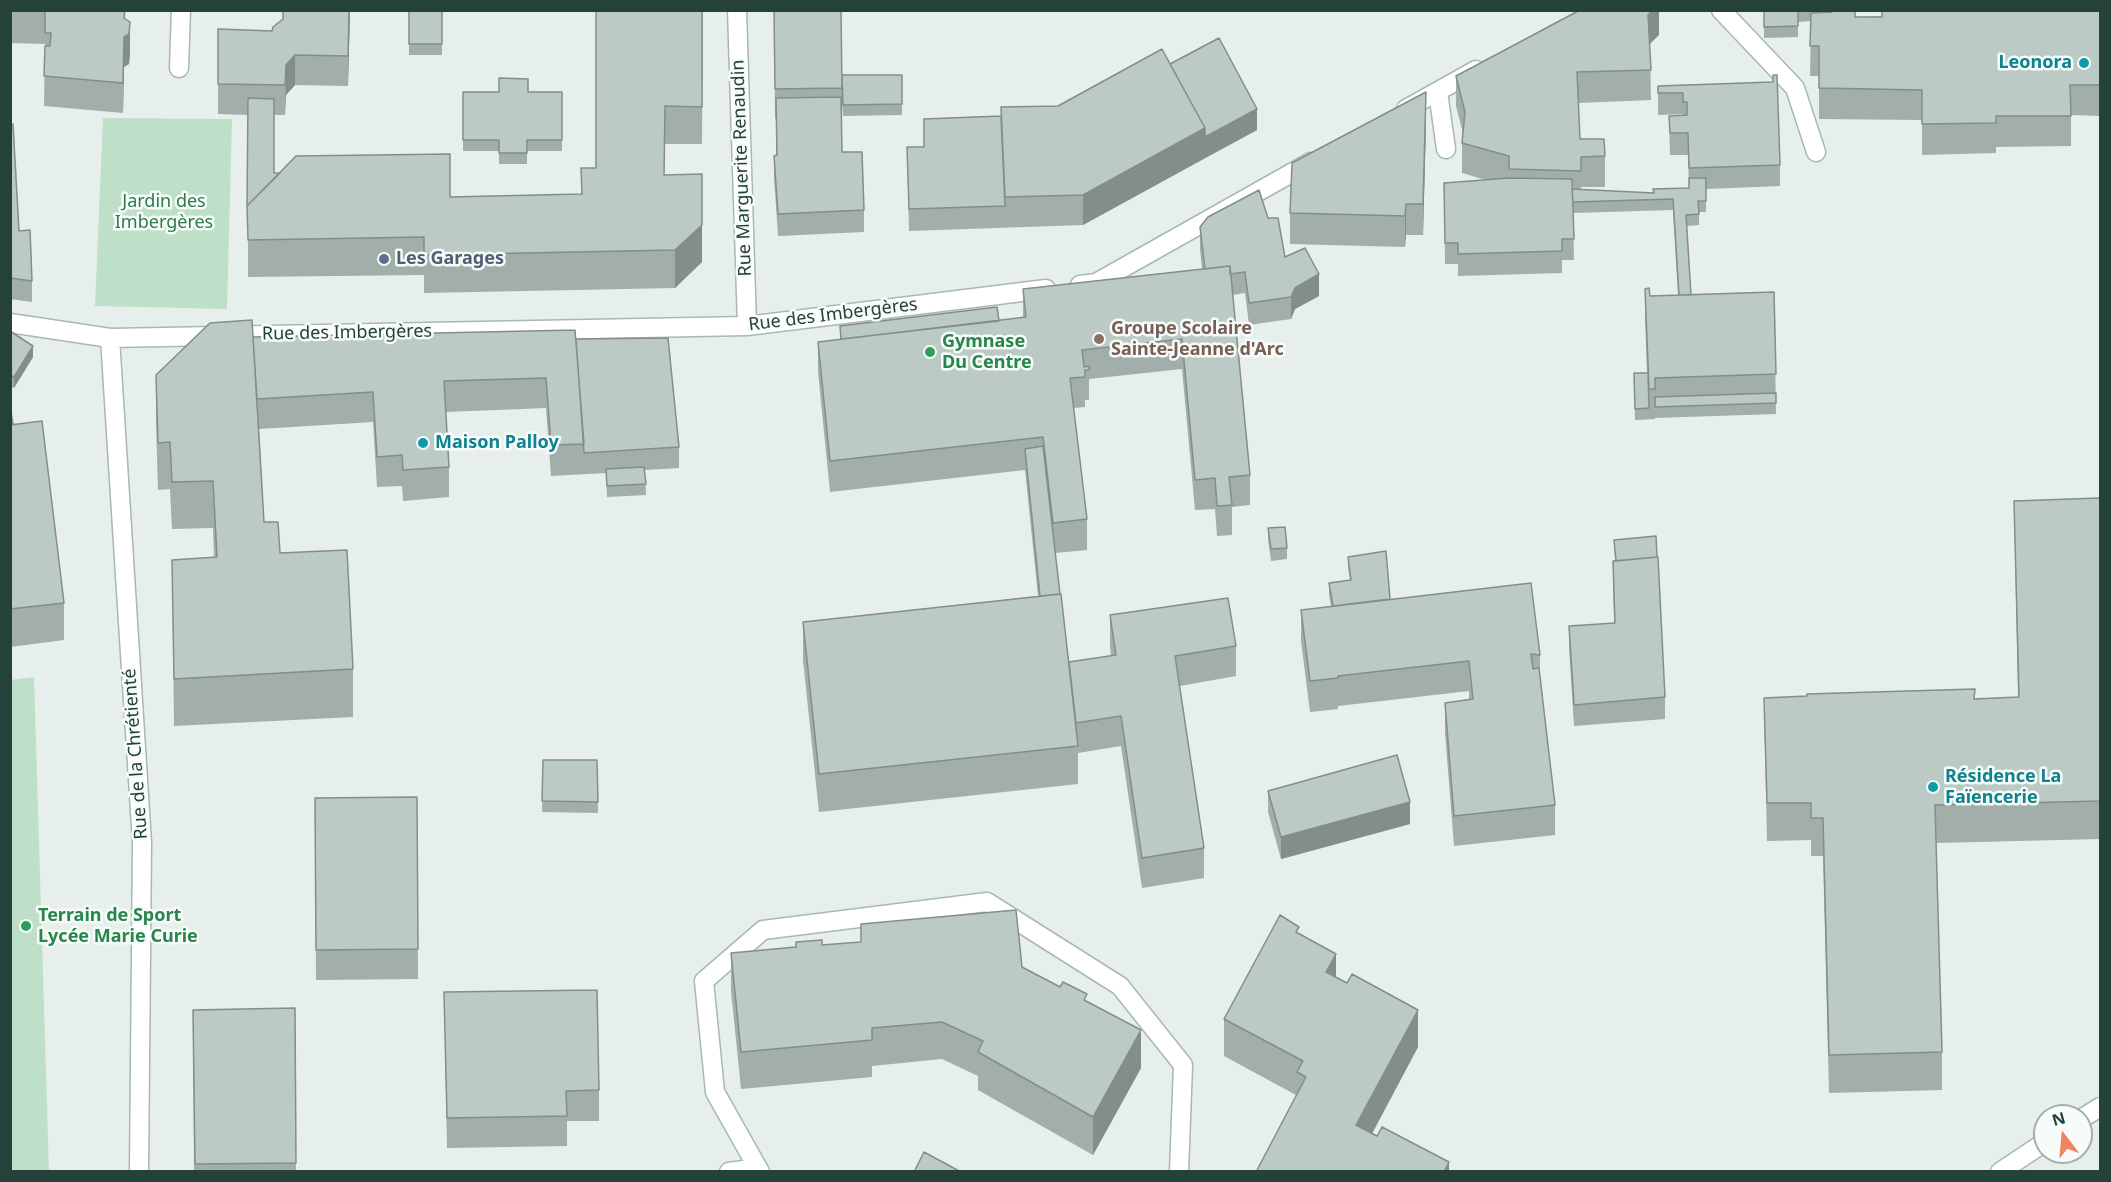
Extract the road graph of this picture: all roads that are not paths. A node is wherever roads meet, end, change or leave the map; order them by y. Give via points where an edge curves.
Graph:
1 (181, 10) edge
2 (737, 10) edge
3 (1720, 10) edge
4 (1490, 63) edge
5 (179, 68) dead end
6 (1438, 92) junction
7 (1386, 121) edge
8 (1446, 149) dead end
9 (1816, 152) dead end
10 (1324, 156) edge
11 (10, 323) edge
12 (747, 326) junction
13 (110, 338) junction
14 (2033, 1150) edge
15 (759, 1170) edge
16 (139, 1172) edge
17 (729, 1172) edge
18 (1179, 1172) edge
19 (2000, 1172) edge

1 - 5 street
2 - 12 street, Rue Marguerite Renaudin
3 - 9 street via 1795,88
4 - 6 street
6 - 7 street
6 - 8 street
10 - 12 street, Rue des Imbergères via 1096,283
11 - 13 street, Rue des Imbergères
12 - 13 street, Rue des Imbergères
13 - 16 street, Rue de la Chrétienté via 142,843
14 - 19 street
15 - 17 street
15 - 18 street via 715,1092 704,981 763,930 987,902 1120,986 1183,1065

